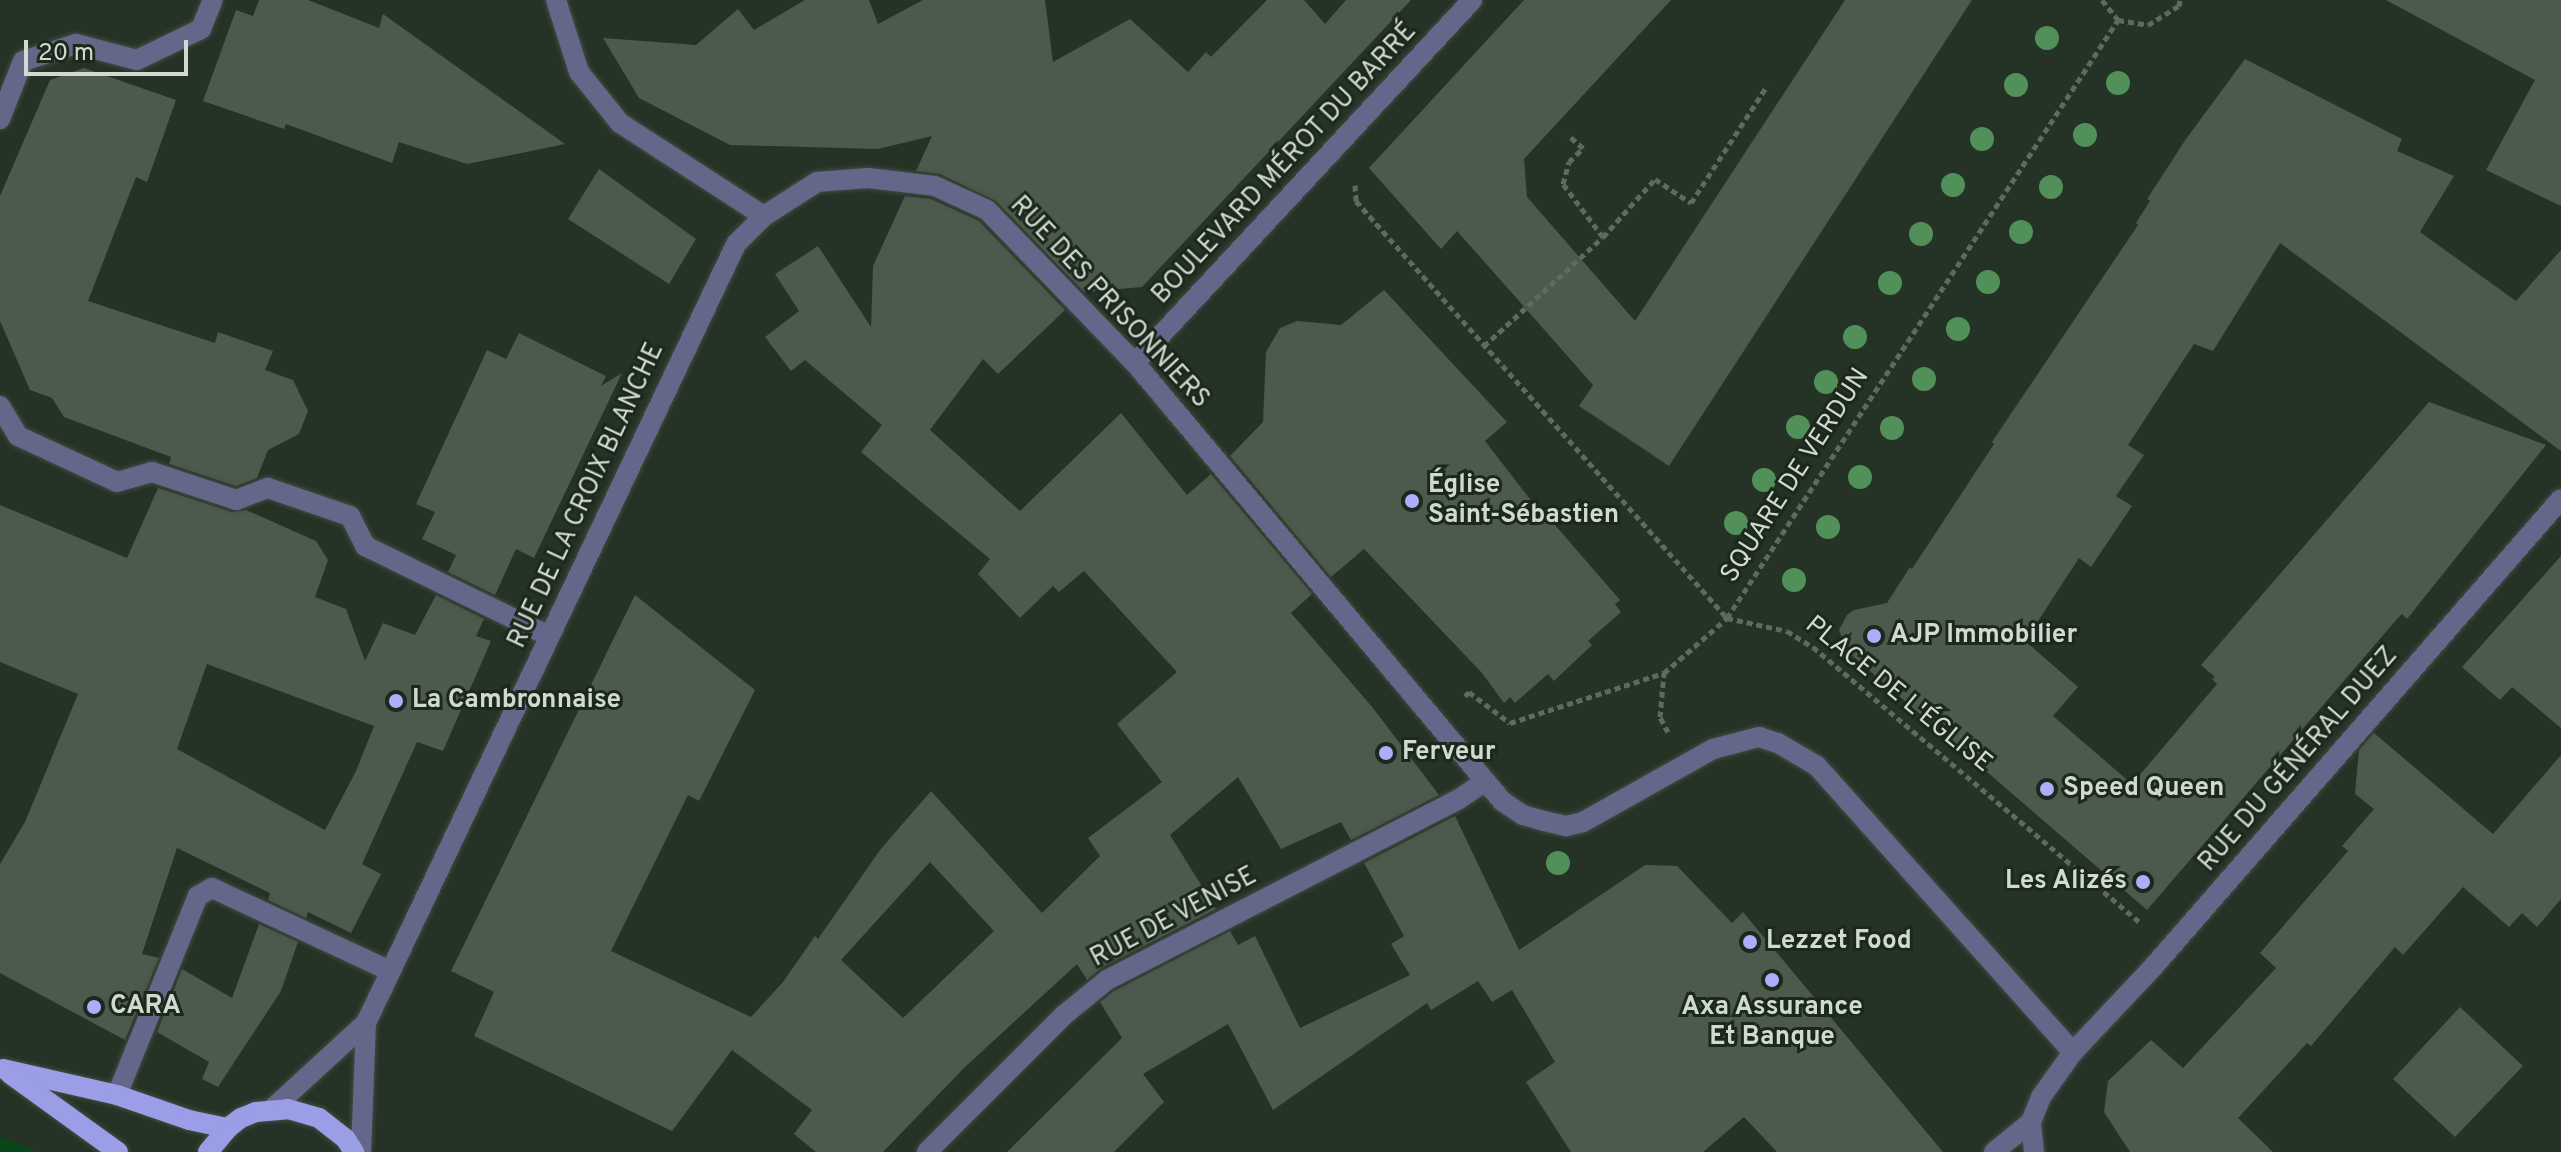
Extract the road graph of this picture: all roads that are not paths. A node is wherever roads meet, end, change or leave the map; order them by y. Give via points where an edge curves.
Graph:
1 (213, 0) edge
2 (556, 0) edge
3 (1472, 0) edge
4 (0, 119) edge
5 (764, 216) junction
6 (1135, 363) junction
7 (0, 406) edge
8 (2561, 499) edge
9 (549, 636) junction
10 (1484, 782) junction
11 (390, 971) junction
12 (366, 1023) junction
13 (2073, 1052) junction
14 (1, 1068) edge
15 (117, 1095) junction
16 (272, 1109) junction
17 (2031, 1122) junction
18 (228, 1128) junction
19 (118, 1152) edge
20 (208, 1152) edge
21 (354, 1152) edge
22 (361, 1152) edge
23 (927, 1152) edge
24 (1994, 1152) edge
25 (2034, 1152) edge

1 - 4 street via 201,29 137,60 76,44 23,61
2 - 5 street via 579,72 620,123
3 - 6 street, BOULEVARD MÉROT DU BARRÉ
5 - 6 street, RUE DES PRISONNIERS via 817,182 868,178 935,186 987,210
5 - 9 street, RUE DE LA CROIX BLANCHE via 736,244
6 - 10 street, RUE DES PRISONNIERS
7 - 9 street via 18,436 117,482 152,472 236,500 268,488 350,516 365,546
8 - 13 street, RUE DU GÉNÉRAL DUEZ
9 - 11 street, RUE DE LA CROIX BLANCHE
10 - 13 street, RUE DES PRISONNIERS via 1523,815 1566,826 1604,813 1713,749 1759,737 1778,743 1817,766
10 - 23 street, RUE DE VENISE via 1107,980 1064,1015
11 - 12 street, RUE DE LA CROIX BLANCHE
11 - 15 street via 212,888 198,896
12 - 16 street, RUE DE LA CROIX BLANCHE
12 - 22 street, RUE DE LA CROIX BLANCHE
13 - 17 street, RUE DU GÉNÉRAL DUEZ via 2041,1097
14 - 15 main road
14 - 19 main road
15 - 18 main road
16 - 18 main road
16 - 21 main road via 319,1118
17 - 24 street
17 - 25 street
18 - 20 main road

